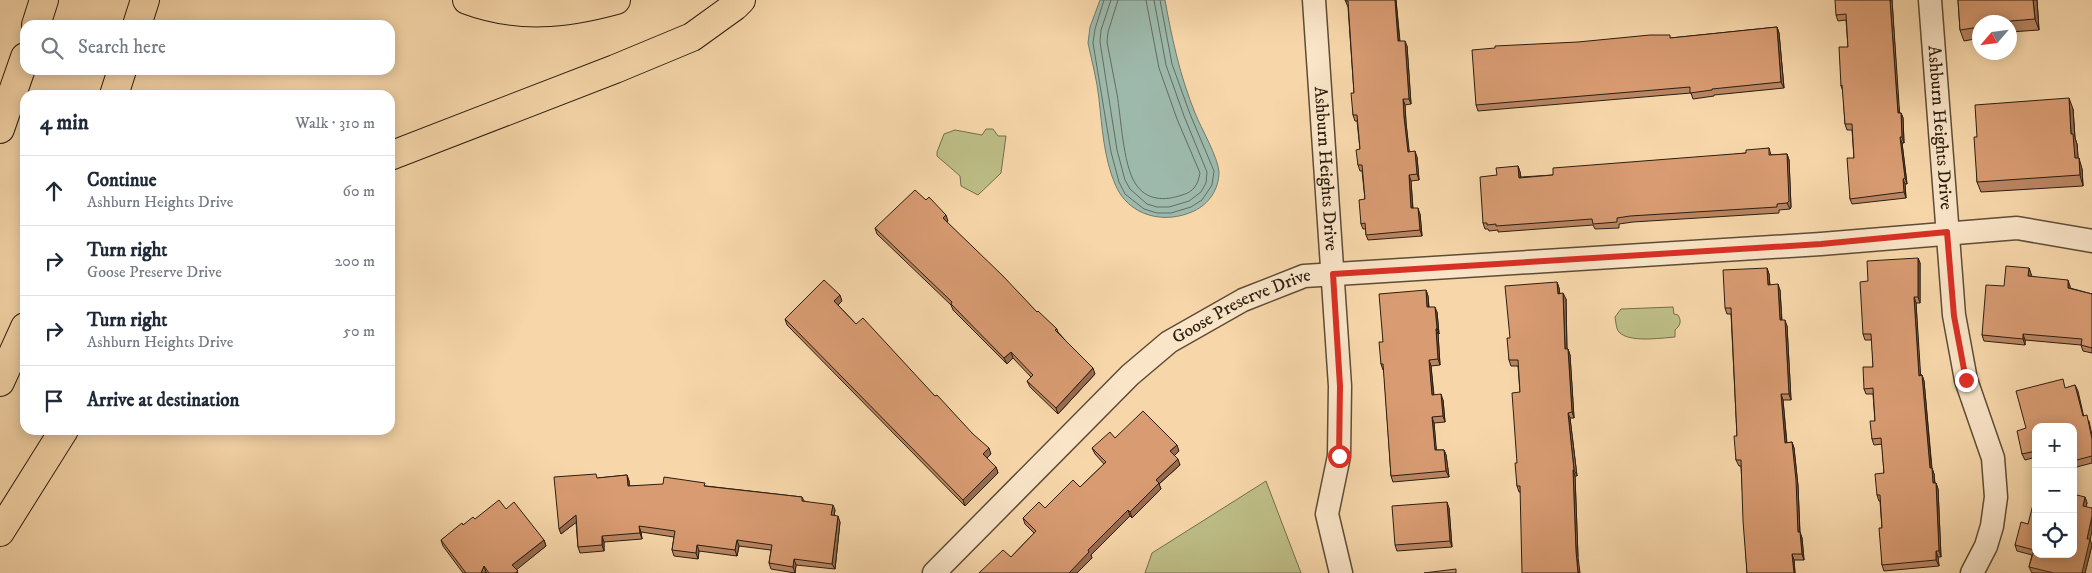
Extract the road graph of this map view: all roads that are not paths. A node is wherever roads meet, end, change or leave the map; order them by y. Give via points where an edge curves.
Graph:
1 (44, 0) edge
2 (144, 0) edge
3 (467, 0) edge
4 (616, 0) edge
5 (741, 0) edge
6 (1314, 0) edge
7 (1930, 0) edge
8 (38, 20) edge
9 (138, 20) edge
10 (20, 71) edge
11 (120, 75) edge
12 (116, 90) edge
13 (0, 129) edge
14 (395, 154) edge
15 (1947, 232) junction
16 (2092, 241) edge
17 (1333, 274) junction
18 (20, 338) edge
19 (0, 382) edge
20 (61, 435) edge
21 (0, 532) edge
22 (934, 573) edge
23 (1341, 573) edge
24 (1972, 573) edge

1 - 8 highway
2 - 9 highway
3 - 4 highway via 509,11 546,13 582,9
5 - 14 highway via 692,37
6 - 17 street, Ashburn Heights Drive
7 - 15 street, Ashburn Heights Drive
10 - 13 highway
11 - 12 highway
15 - 16 street, Goose Preserve Drive via 2017,228
15 - 17 street, Goose Preserve Drive via 1821,244
15 - 24 street, Ashburn Heights Drive via 1954,316 1966,380 1993,458 1996,497 1986,546
17 - 22 street, Goose Preserve Drive via 1304,276 1243,300 1169,342 1130,375
17 - 23 street, Ashburn Heights Drive via 1340,386 1339,456 1327,514
18 - 19 highway
20 - 21 highway

